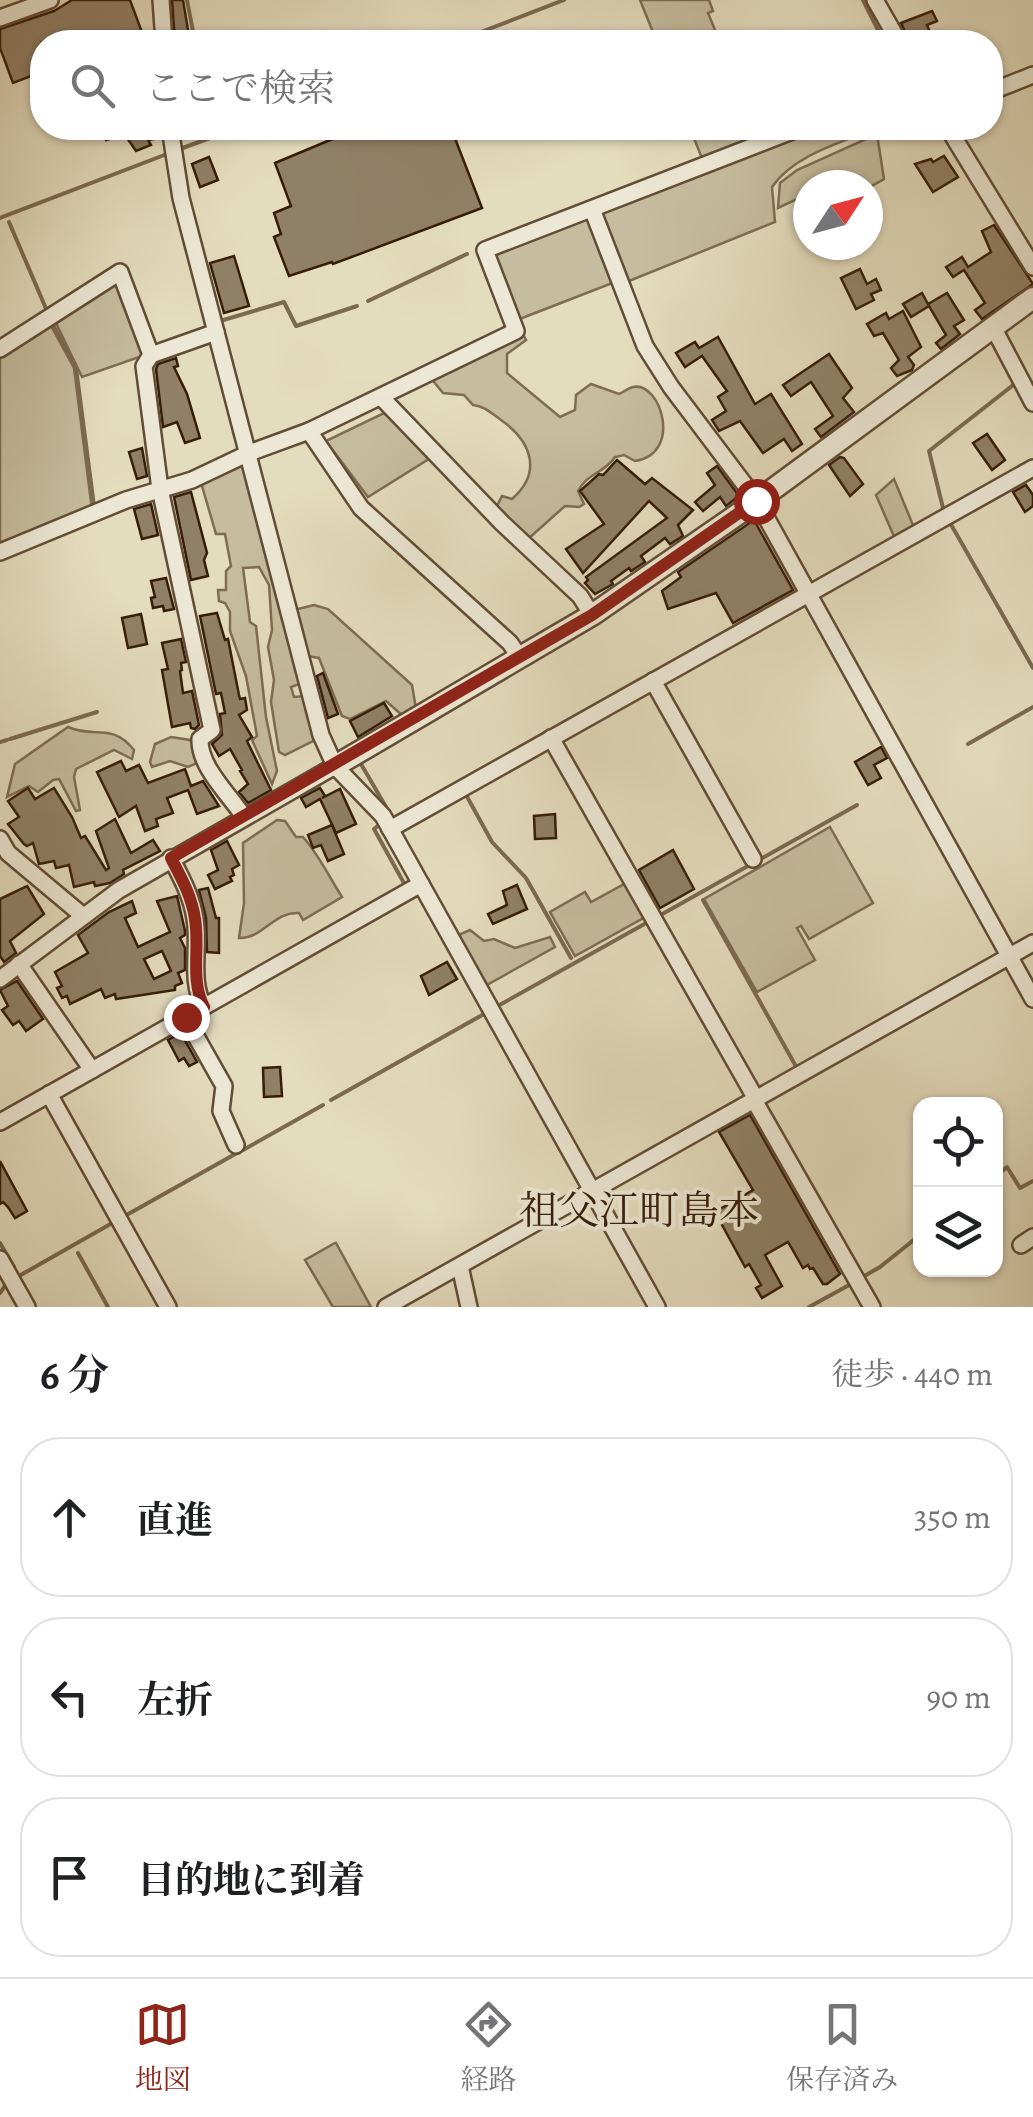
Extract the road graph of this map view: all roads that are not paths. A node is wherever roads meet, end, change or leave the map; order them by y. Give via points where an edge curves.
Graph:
1 (50, 0) edge
2 (161, 0) edge
3 (875, 0) edge
4 (3, 11) edge
5 (163, 30) edge
6 (892, 30) edge
7 (1033, 75) edge
8 (1003, 87) edge
9 (172, 140) edge
10 (769, 140) edge
11 (955, 140) edge
12 (592, 209) junction
13 (1033, 267) edge
14 (1033, 298) edge
15 (993, 327) junction
16 (216, 332) junction
17 (0, 350) edge
18 (151, 356) junction
19 (382, 397) junction
20 (1033, 403) edge
21 (309, 432) junction
22 (249, 453) junction
23 (1031, 473) edge
24 (160, 489) junction
25 (756, 501) junction
26 (0, 552) edge
27 (808, 594) junction
28 (592, 615) junction
29 (520, 658) junction
30 (653, 681) junction
31 (551, 738) junction
32 (335, 766) junction
33 (244, 817) junction
34 (390, 829) junction
35 (0, 839) edge
36 (171, 858) junction
37 (753, 859) dead end
38 (421, 884) junction
39 (82, 915) junction
40 (1033, 943) edge
41 (1009, 957) junction
42 (19, 964) junction
43 (0, 979) edge
44 (1033, 999) edge
45 (204, 1007) junction
46 (186, 1017) junction
47 (92, 1070) junction
48 (49, 1094) junction
49 (755, 1100) junction
50 (0, 1122) edge
51 (236, 1146) dead end
52 (592, 1191) junction
53 (0, 1259) edge
54 (460, 1266) junction
55 (27, 1307) edge
56 (168, 1307) edge
57 (386, 1307) edge
58 (468, 1307) edge
59 (657, 1307) edge
60 (872, 1307) edge

1 - 4 street
2 - 5 street
3 - 6 street
7 - 8 street
9 - 16 street
10 - 12 street
11 - 13 street
12 - 19 street via 485,250 516,330
12 - 25 street via 645,346
14 - 15 street
15 - 20 street
15 - 25 street
16 - 18 street
16 - 22 street
17 - 18 street via 120,272
18 - 24 street via 144,366
19 - 21 street
19 - 28 street
21 - 22 street
21 - 29 street via 362,508
22 - 24 street
22 - 32 street via 320,734
23 - 27 street
24 - 26 street
24 - 33 street via 212,730 199,745
25 - 27 street
25 - 28 street
27 - 30 street
27 - 41 street
28 - 29 street
29 - 32 street
30 - 31 street
30 - 37 street
31 - 34 street
31 - 49 street
32 - 33 street
32 - 34 street
33 - 36 street
34 - 38 street
35 - 39 street
36 - 39 street
36 - 45 street via 195,918 197,994
38 - 45 street
38 - 52 street
39 - 42 street
40 - 41 street
41 - 44 street
41 - 49 street
42 - 43 street
42 - 47 street
45 - 46 street
46 - 47 street
46 - 51 street via 224,1086 221,1111
47 - 48 street
48 - 50 street
48 - 56 street
49 - 52 street
49 - 60 street
52 - 54 street
52 - 59 street
53 - 55 street
54 - 57 street
54 - 58 street

